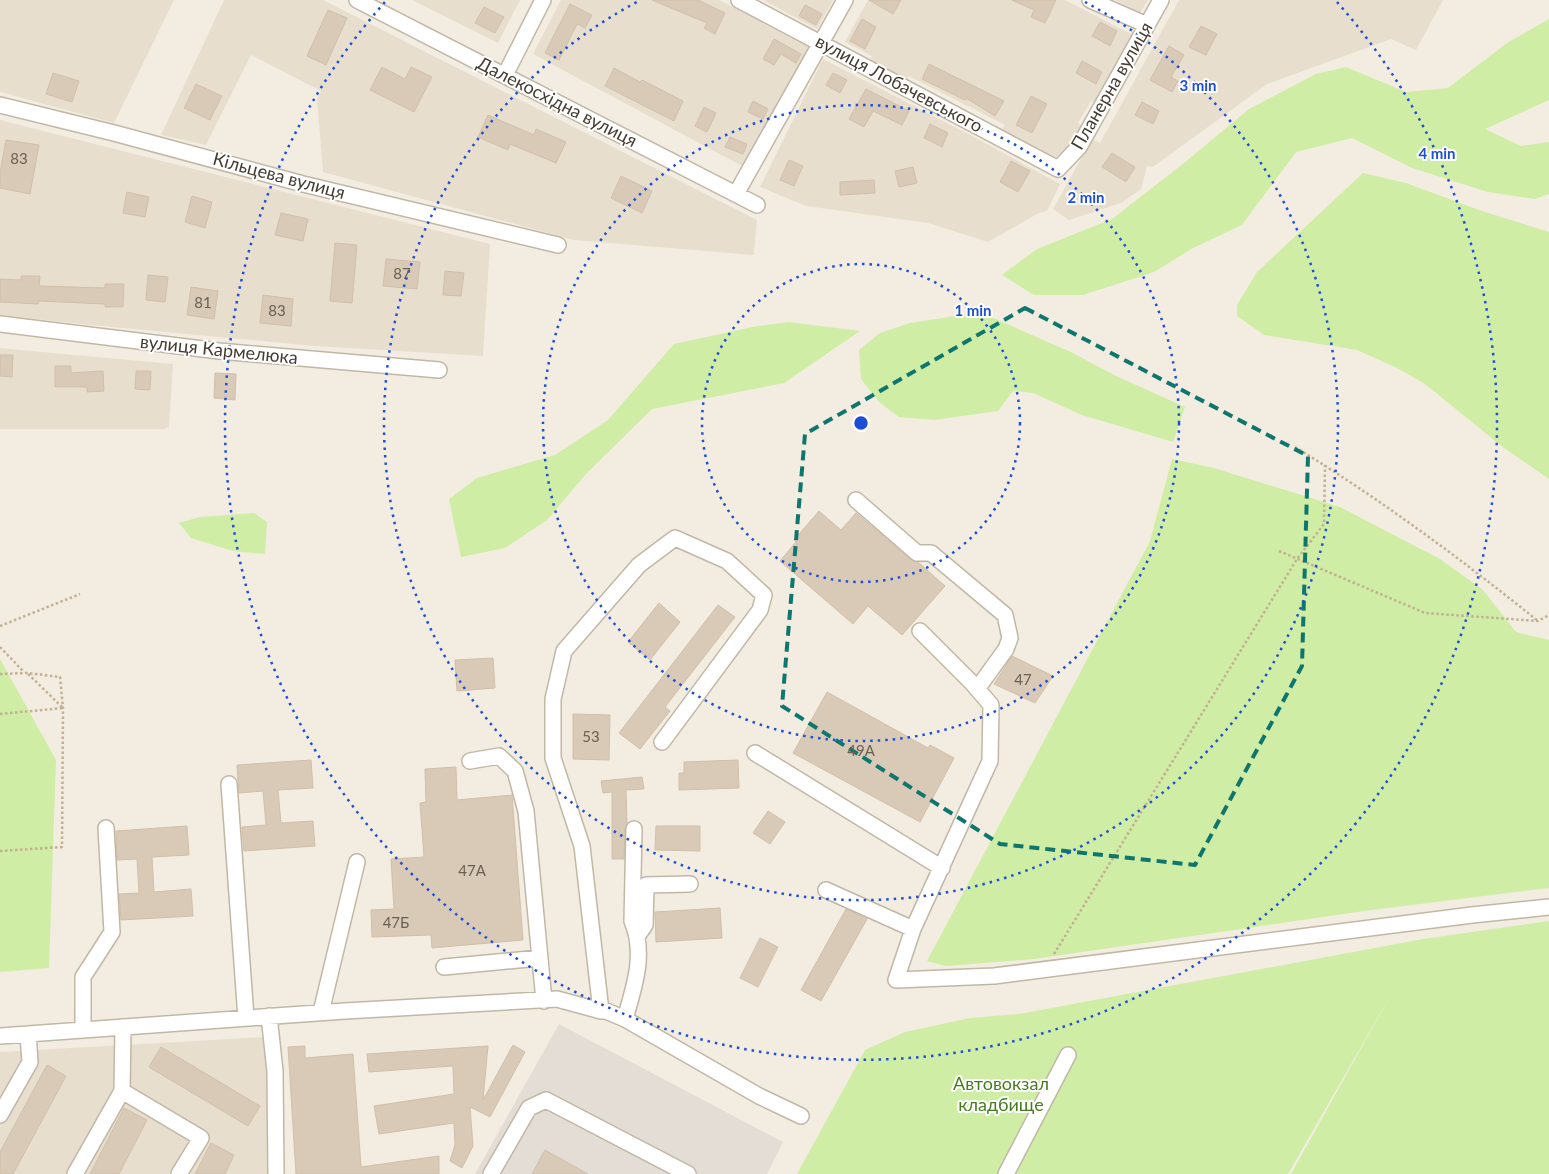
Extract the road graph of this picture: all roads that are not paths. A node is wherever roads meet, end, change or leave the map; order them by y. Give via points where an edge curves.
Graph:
1 (357, 0) edge
2 (542, 0) edge
3 (739, 0) edge
4 (844, 0) edge
5 (1090, 0) edge
6 (1161, 0) edge
7 (1147, 25) junction
8 (821, 42) junction
9 (505, 75) junction
10 (0, 105) edge
11 (1058, 169) joint
12 (736, 194) junction
13 (757, 205) dead end
14 (558, 245) dead end
15 (0, 324) edge
16 (439, 370) dead end
17 (856, 500) dead end
18 (920, 630) dead end
19 (978, 689) junction
20 (662, 742) dead end
21 (755, 753) dead end
22 (470, 761) dead end
23 (230, 784) dead end
24 (106, 828) dead end
25 (634, 829) dead end
26 (357, 862) dead end
27 (942, 868) junction
28 (690, 884) dead end
29 (826, 890) dead end
30 (1549, 907) edge
31 (913, 929) junction
32 (638, 935) junction
33 (540, 958) junction
34 (444, 967) dead end
35 (544, 1000) junction
36 (601, 1011) junction
37 (321, 1012) junction
38 (269, 1016) junction
39 (246, 1018) junction
40 (625, 1019) junction
41 (123, 1027) junction
42 (83, 1030) junction
43 (28, 1034) junction
44 (0, 1036) edge
45 (1068, 1055) dead end
46 (122, 1091) junction
47 (0, 1115) edge
48 (801, 1116) dead end
49 (75, 1174) edge
50 (179, 1174) edge
51 (276, 1174) edge
52 (491, 1174) edge
53 (688, 1174) edge
54 (1006, 1174) edge

1 - 9 street, Далекосхідна вулиця
2 - 9 street
3 - 8 street, вулиця Лобачевського
4 - 8 street
5 - 7 street
6 - 7 street, Планерна вулиця
7 - 11 street, Планерна вулиця via 1079,147
8 - 11 street, вулиця Лобачевського
8 - 12 street
9 - 12 street, Далекосхідна вулиця
10 - 14 street, Кільцева вулиця via 304,184
12 - 13 street, Далекосхідна вулиця
15 - 16 street, вулиця Кармелюка via 219,351
17 - 19 street via 917,552 931,553 1005,615 1010,638 1006,649
18 - 19 street
19 - 27 street via 991,705 990,761
20 - 36 street via 760,610 764,596 727,561 675,538 639,565 564,650 553,699 553,758 582,846
21 - 27 street
22 - 33 street via 499,756 515,771 526,811
23 - 39 street
24 - 42 street via 112,932 83,977
25 - 32 street via 632,921
26 - 37 street
27 - 31 street
28 - 32 street via 646,885 644,925
29 - 31 street
30 - 31 street via 994,976 896,980
32 - 40 street via 638,976
33 - 34 street
33 - 35 street
35 - 36 street via 557,999
35 - 37 street
36 - 40 street
37 - 38 street
38 - 39 street
38 - 51 street via 275,1071
39 - 41 street
40 - 48 street via 759,1096
41 - 42 street
41 - 46 street
42 - 43 street
43 - 44 street
43 - 47 street via 30,1062
45 - 54 street
46 - 49 street
46 - 50 street via 200,1138
52 - 53 street via 529,1108 546,1100

